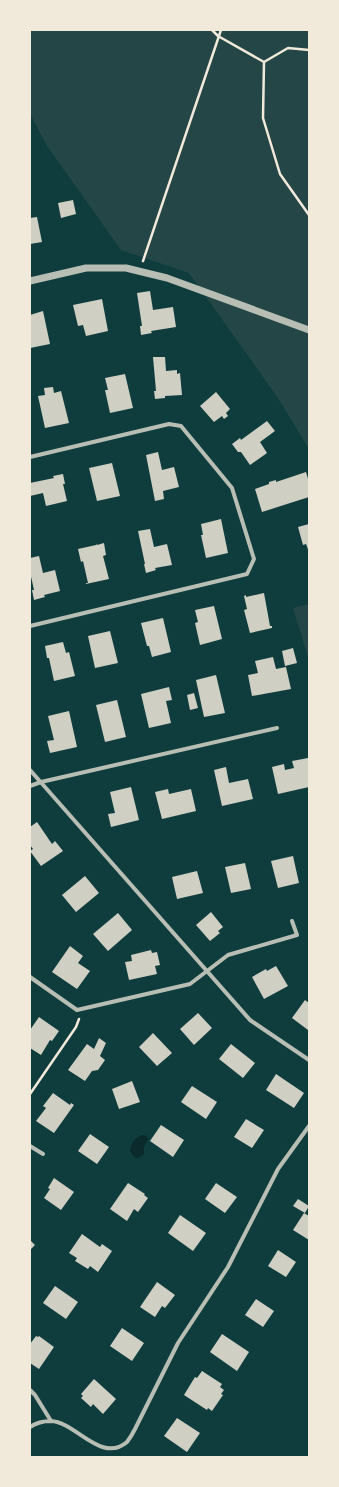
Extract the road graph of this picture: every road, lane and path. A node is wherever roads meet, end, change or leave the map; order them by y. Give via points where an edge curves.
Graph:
1 (212, 30) edge
2 (221, 30) edge
3 (218, 36) junction
4 (309, 50) edge
5 (264, 62) junction
6 (309, 215) edge
7 (140, 272) junction
8 (30, 281) edge
9 (309, 330) edge
10 (30, 457) edge
11 (30, 626) edge
12 (277, 728) dead end
13 (30, 770) edge
14 (40, 782) junction
15 (30, 786) edge
16 (292, 921) dead end
17 (207, 971) junction
18 (30, 977) edge
19 (82, 1009) junction
20 (309, 1060) edge
21 (30, 1094) edge
22 (309, 1126) edge
23 (30, 1146) edge
24 (43, 1154) dead end
25 (30, 1390) edge
26 (51, 1421) junction
27 (30, 1426) edge

1 - 3 path
2 - 3 path
3 - 5 path
3 - 7 path
4 - 5 path via 288,48
5 - 6 path via 263,118 280,174
7 - 8 street via 126,268 86,268
7 - 9 street via 167,278
10 - 11 street via 169,424 181,426 232,488 254,559 247,574
12 - 14 street
13 - 14 street
14 - 15 street
14 - 17 street
16 - 17 street via 297,935 228,955
17 - 19 street via 190,984
17 - 20 street via 250,1020
18 - 19 street via 77,1010
19 - 21 path via 76,1027
22 - 26 street via 278,1170 228,1267 178,1343 127,1441 116,1448 98,1446 68,1427
23 - 24 street
25 - 26 street
26 - 27 street

